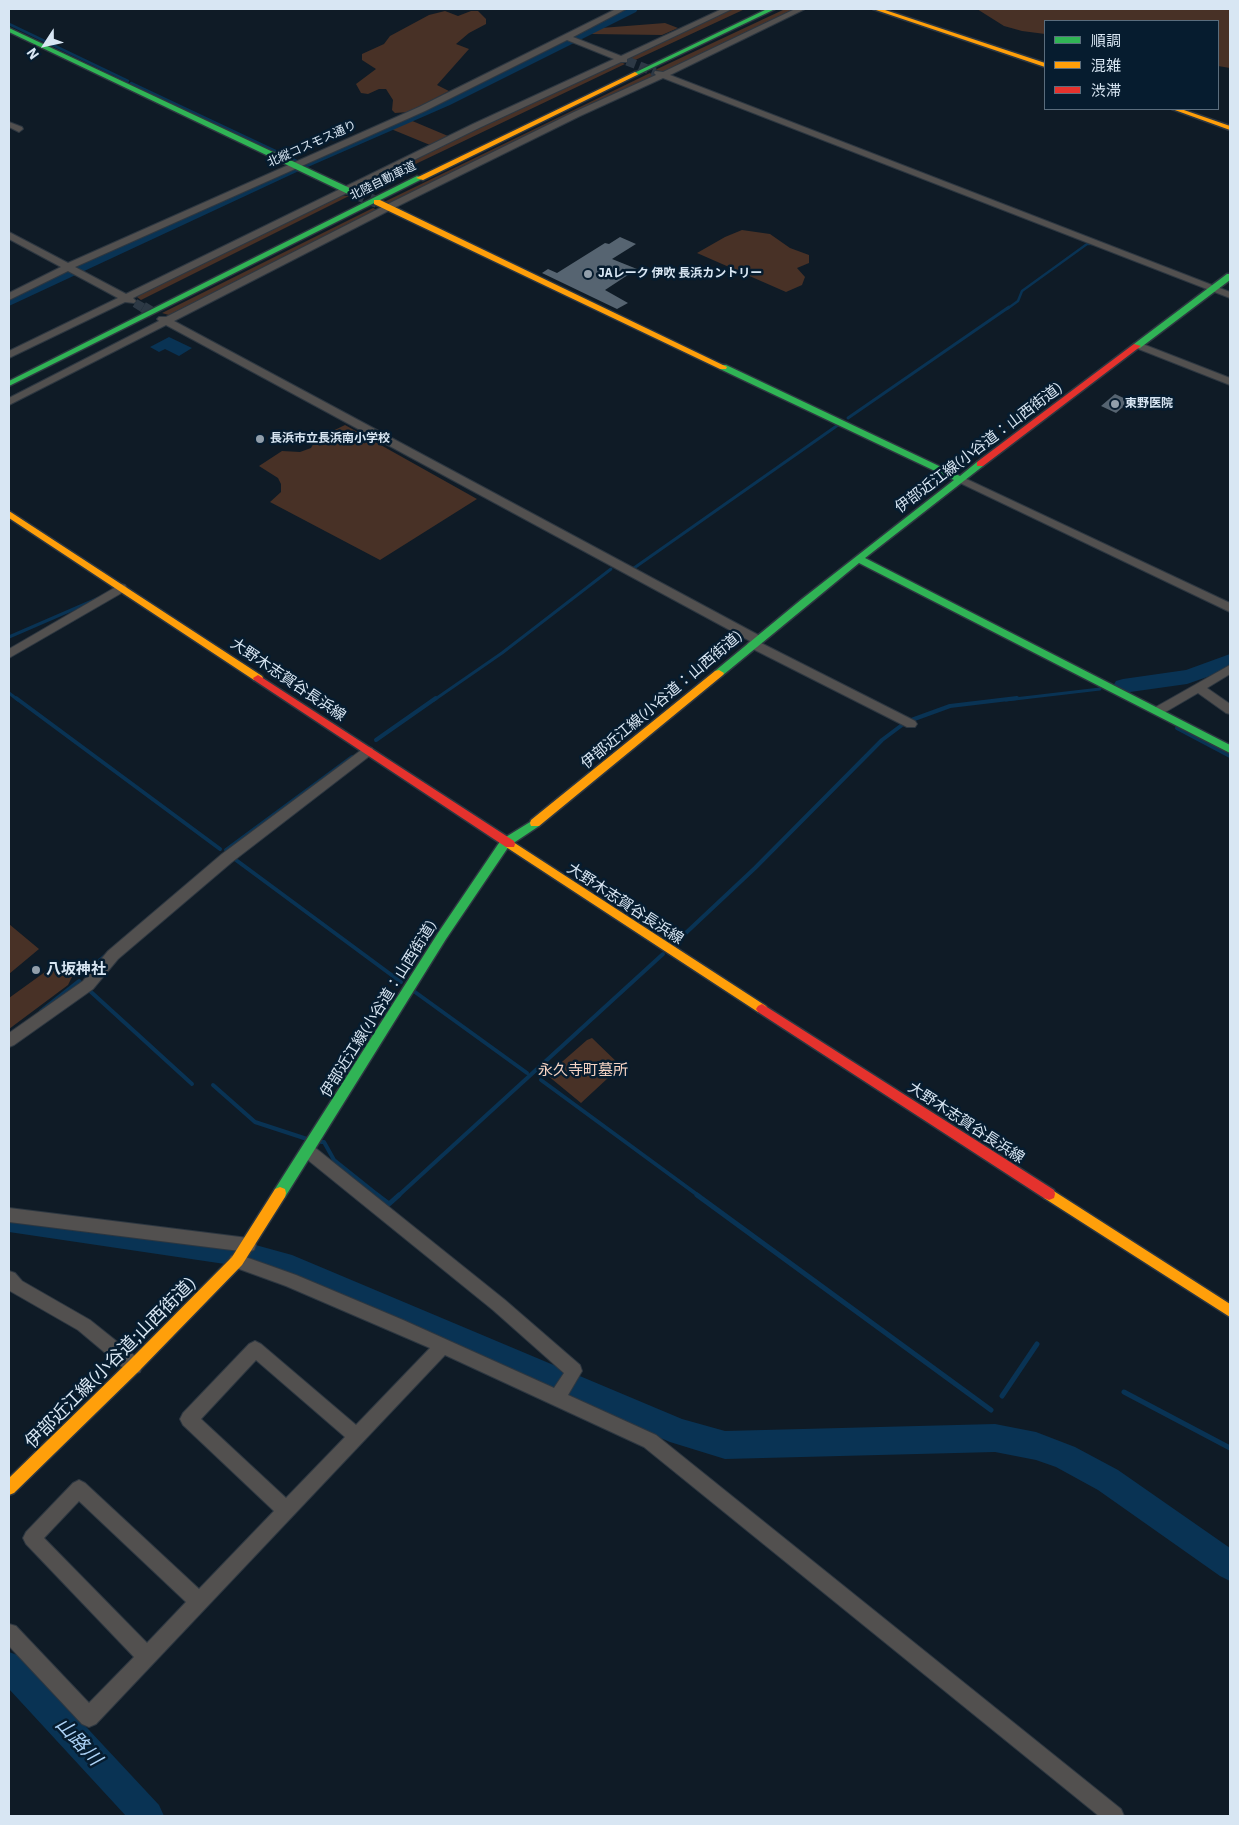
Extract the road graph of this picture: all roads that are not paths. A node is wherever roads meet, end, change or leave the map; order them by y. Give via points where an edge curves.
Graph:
1 (622, 9) edge
2 (728, 9) edge
3 (755, 9) edge
4 (772, 9) edge
5 (802, 9) edge
6 (876, 9) edge
7 (9, 30) edge
8 (571, 39) dead end
9 (624, 60) junction
10 (1044, 65) edge
11 (659, 74) junction
12 (1178, 110) edge
13 (9, 124) edge
14 (1230, 128) edge
15 (19, 129) dead end
16 (297, 163) junction
17 (349, 192) junction
18 (378, 202) tunnel mouth
19 (389, 207) junction
20 (9, 234) edge
21 (70, 269) junction
22 (1230, 276) edge
23 (1214, 289) junction
24 (1230, 295) edge
25 (9, 296) edge
26 (125, 297) junction
27 (135, 303) tunnel mouth
28 (156, 315) tunnel mouth
29 (166, 321) junction
30 (1140, 346) junction
31 (9, 355) edge
32 (9, 372) edge
33 (1230, 382) edge
34 (9, 384) edge
35 (9, 402) edge
36 (960, 479) junction
37 (9, 514) edge
38 (859, 559) junction
39 (121, 588) junction
40 (1230, 608) edge
41 (755, 642) junction
42 (9, 654) edge
43 (1230, 669) edge
44 (1199, 688) junction
45 (1230, 710) edge
46 (1158, 712) junction
47 (906, 722) dead end
48 (1230, 749) edge
49 (368, 751) junction
50 (505, 843) junction
51 (9, 1041) edge
52 (308, 1151) junction
53 (9, 1215) edge
54 (244, 1251) junction
55 (11, 1286) edge
56 (1230, 1311) edge
57 (442, 1347) junction
58 (134, 1366) junction
59 (557, 1398) junction
60 (357, 1436) junction
61 (9, 1488) edge
62 (286, 1510) junction
63 (198, 1601) junction
64 (9, 1633) edge
65 (146, 1656) junction
66 (1114, 1816) edge

1 - 16 street, 北縦コスモス通り via 422,108
2 - 9 street
3 - 32 main road, 北陸自動車道 via 431,163
4 - 34 main road, 北陸自動車道 via 440,168
5 - 11 street
6 - 10 main road
7 - 16 main road
8 - 9 street
9 - 17 street
11 - 19 street
11 - 23 street
12 - 14 main road
13 - 15 street
16 - 17 main road
16 - 21 street, 北縦コスモス通り
17 - 26 street
18 - 19 main road
19 - 29 street
19 - 36 main road
20 - 21 street
21 - 25 street, 北縦コスモス通り
21 - 26 street
22 - 23 main road, 伊部近江線(小谷道：山西街道)
23 - 24 street
23 - 30 main road, 伊部近江線(小谷道：山西街道)
26 - 27 street
26 - 31 street
28 - 29 street
29 - 35 street
29 - 41 street
30 - 33 street
30 - 36 main road, 伊部近江線(小谷道：山西街道)
36 - 38 main road, 伊部近江線(小谷道：山西街道)
36 - 40 street
37 - 39 main road, 大野木志賀谷長浜線
38 - 41 main road, 伊部近江線(小谷道：山西街道)
38 - 46 main road
39 - 42 street
39 - 49 main road, 大野木志賀谷長浜線
41 - 47 street
41 - 50 main road, 伊部近江線(小谷道：山西街道) via 576,790
43 - 44 street
44 - 45 street
44 - 46 street
46 - 48 main road
49 - 50 main road, 大野木志賀谷長浜線
49 - 51 street via 227,858 113,955 86,987
50 - 52 main road, 伊部近江線(小谷道：山西街道) via 442,936
50 - 56 main road, 大野木志賀谷長浜線
52 - 54 main road, 伊部近江線(小谷道：山西街道)
52 - 59 street via 499,1305 574,1371
53 - 54 street
54 - 57 street via 290,1280
54 - 58 main road, 伊部近江線(小谷道;山西街道)
55 - 58 street via 84,1325
57 - 59 street
57 - 60 street
58 - 61 main road, 伊部近江線(小谷道;山西街道)
59 - 66 street via 650,1441
60 - 62 street
60 - 62 street via 255,1349 188,1418
62 - 63 street
63 - 65 street
63 - 65 street via 79,1488 32,1538
64 - 65 street via 89,1717

